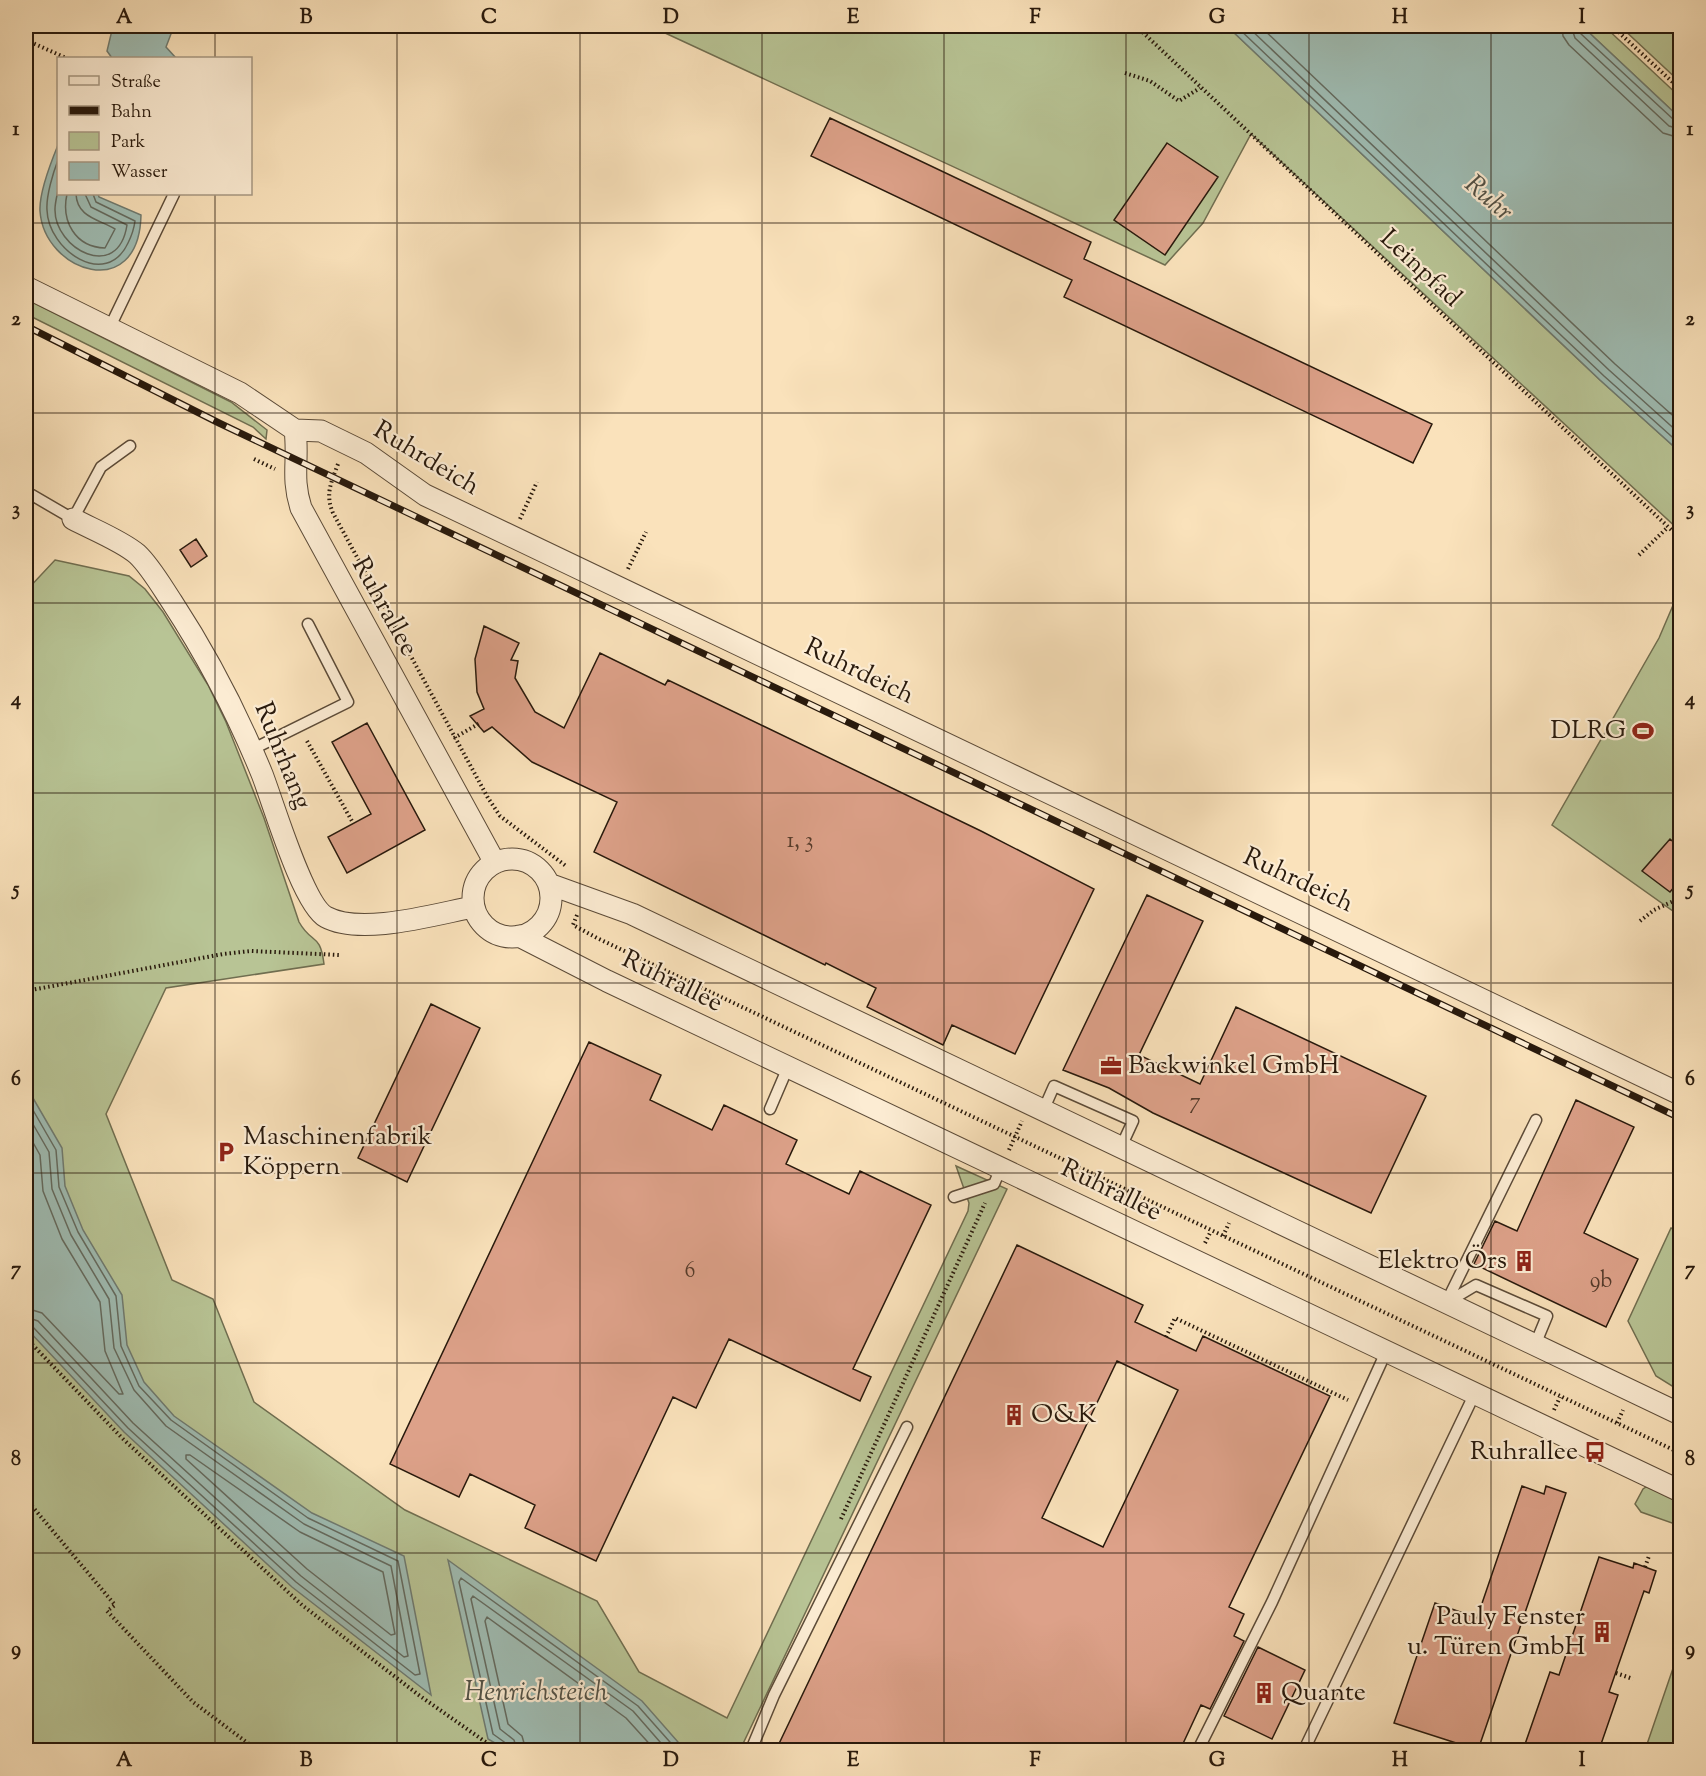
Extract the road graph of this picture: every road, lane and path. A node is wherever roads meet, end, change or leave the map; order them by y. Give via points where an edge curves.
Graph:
1 (1136, 26) edge
2 (1612, 26) edge
3 (26, 40) edge
4 (64, 57) edge
5 (1125, 73) dead end
6 (1200, 88) junction
7 (1680, 89) edge
8 (174, 195) edge
9 (26, 287) edge
10 (108, 330) junction
11 (295, 430) junction
12 (340, 440) junction
13 (130, 446) dead end
14 (537, 482) dead end
15 (26, 505) edge
16 (525, 507) dead end
17 (74, 519) junction
18 (1668, 527) junction
19 (645, 532) dead end
20 (1680, 538) edge
21 (1640, 555) dead end
22 (633, 558) dead end
23 (308, 624) dead end
24 (480, 723) dead end
25 (300, 727) junction
26 (455, 738) junction
27 (251, 750) junction
28 (434, 752) junction
29 (353, 824) dead end
30 (495, 863) junction
31 (549, 884) junction
32 (579, 895) junction
33 (1680, 898) edge
34 (473, 907) junction
35 (1640, 921) dead end
36 (519, 936) junction
37 (340, 955) dead end
38 (26, 991) edge
39 (788, 1067) junction
40 (1680, 1094) edge
41 (1036, 1108) junction
42 (770, 1109) dead end
43 (1536, 1120) dead end
44 (1015, 1137) junction
45 (1121, 1147) junction
46 (997, 1176) junction
47 (954, 1197) dead end
48 (1446, 1304) junction
49 (1166, 1337) dead end
50 (26, 1338) edge
51 (1535, 1345) junction
52 (1386, 1352) junction
53 (1474, 1395) junction
54 (1362, 1407) junction
55 (1680, 1414) edge
56 (907, 1427) dead end
57 (1680, 1453) edge
58 (1680, 1491) edge
59 (26, 1499) edge
60 (839, 1522) dead end
61 (1649, 1556) dead end
62 (1645, 1567) dead end
63 (1616, 1673) dead end
64 (1633, 1679) dead end
65 (1680, 1740) edge
66 (257, 1750) edge
67 (497, 1750) edge
68 (751, 1750) edge
69 (1198, 1750) edge
70 (1304, 1750) edge
71 (1677, 1750) edge

1 - 6 path, Leinpfad
2 - 7 path
3 - 4 path
5 - 6 path via 1150,81 1179,101
6 - 18 path, Leinpfad
8 - 10 lane
9 - 10 street, Ruhrdeich
10 - 11 street, Ruhrdeich via 240,393
11 - 12 street, Ruhrdeich via 321,431
11 - 28 street, Ruhrallee via 294,475 301,508
12 - 26 path via 339,462 327,501
12 - 40 street, Ruhrdeich via 383,463 425,495
13 - 17 lane via 101,467
14 - 16 path
15 - 17 lane via 32,495
17 - 27 street, Ruhrhang via 137,554 201,646
18 - 20 path, Leinpfad
18 - 21 path
19 - 22 path
23 - 25 lane via 348,702
24 - 26 path
25 - 27 lane
25 - 29 path
26 - 28 path
26 - 32 path via 500,816 564,863 577,883
27 - 34 street, Ruhrhang via 300,876 324,917 369,924
28 - 30 street, Ruhrallee
30 - 31 street, Ruhrallee via 526,861
30 - 34 street via 479,878
31 - 32 street, Ruhrallee
31 - 36 street via 547,915 532,932
32 - 41 street, Ruhrallee via 632,914
32 - 44 path, Ruhrallee via 573,925
33 - 35 path via 1653,910
34 - 36 street, Ruhrallee via 489,929
36 - 39 street, Ruhrallee
37 - 38 path via 251,951 223,954
39 - 42 lane
39 - 46 street, Ruhrallee
41 - 44 path
41 - 45 street, Ruhrallee
41 - 45 lane via 1054,1086 1133,1121
43 - 48 lane
44 - 46 path
44 - 57 path, Ruhrallee
45 - 48 street, Ruhrallee
46 - 47 lane
46 - 52 street, Ruhrallee
46 - 60 path
48 - 51 street, Ruhrallee
48 - 51 lane via 1476,1285 1547,1316
49 - 54 path via 1175,1318
50 - 67 path via 122,1438 302,1605
51 - 55 street, Ruhrallee
52 - 53 street, Ruhrallee
52 - 54 lane
53 - 58 street, Ruhrallee
53 - 70 lane
54 - 69 lane
56 - 68 lane via 788,1664
59 - 66 path via 115,1605 107,1611 144,1652 193,1702
61 - 62 path
63 - 64 path
65 - 71 path

